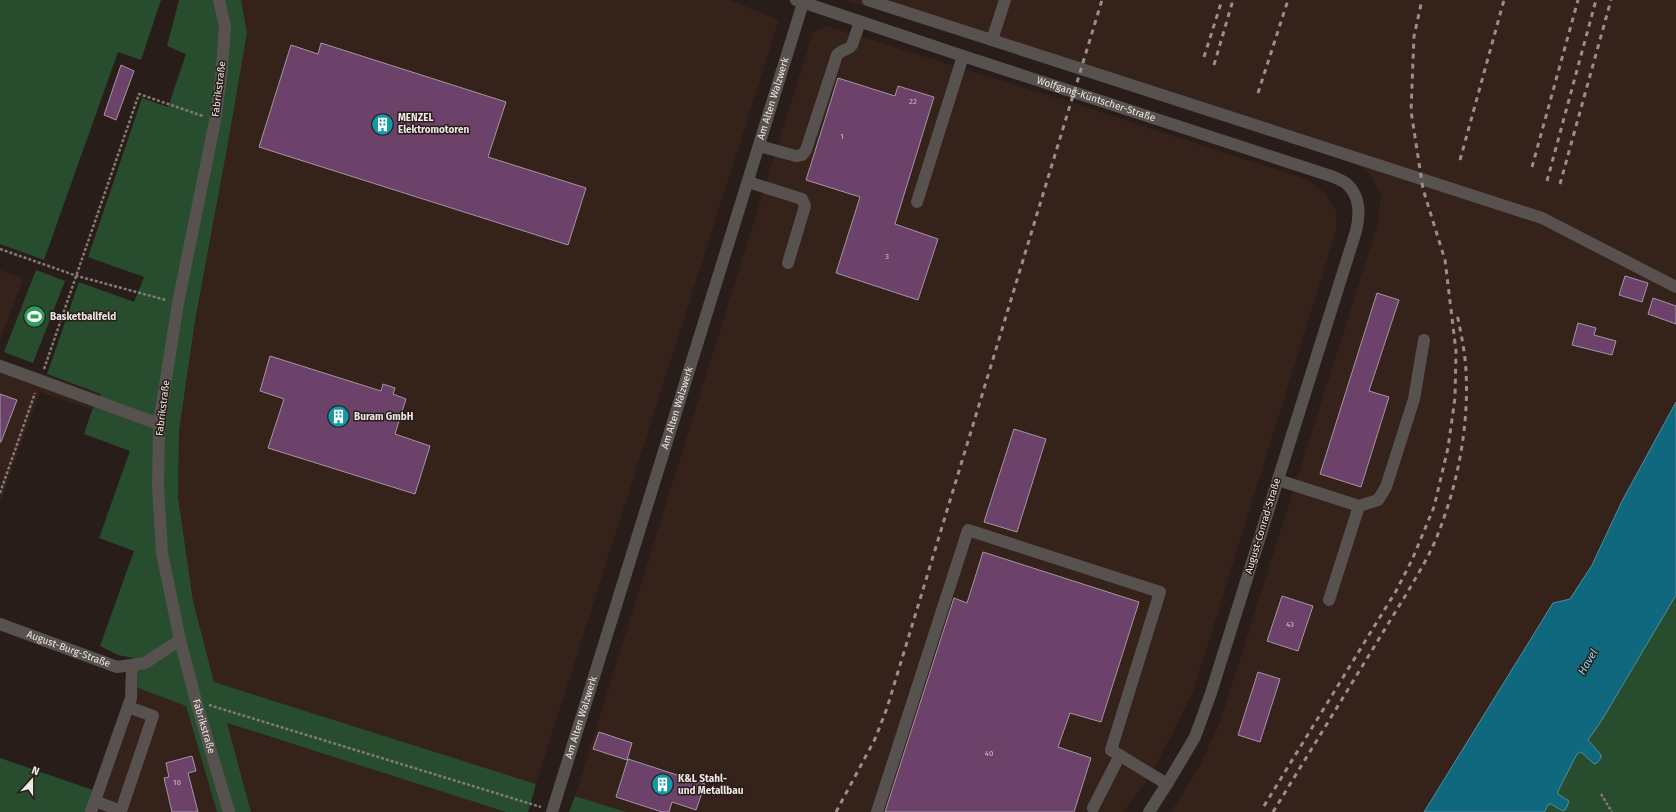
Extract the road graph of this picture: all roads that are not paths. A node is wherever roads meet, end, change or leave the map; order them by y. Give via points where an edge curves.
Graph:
1 (219, 0) edge
2 (868, 0) edge
3 (1005, 0) edge
4 (800, 2) edge
5 (827, 6) edge
6 (860, 22) junction
7 (992, 40) junction
8 (963, 56) junction
9 (759, 146) junction
10 (748, 182) junction
11 (917, 202) dead end
12 (1356, 231) joint
13 (788, 263) dead end
14 (1676, 287) edge
15 (1424, 340) dead end
16 (0, 366) edge
17 (159, 424) junction
18 (1278, 480) junction
19 (1359, 506) junction
20 (1329, 600) dead end
21 (0, 624) edge
22 (180, 640) junction
23 (132, 664) junction
24 (128, 707) junction
25 (1120, 755) junction
26 (1167, 784) junction
27 (93, 807) edge
28 (1094, 808) dead end
29 (552, 811) edge
30 (229, 812) edge
31 (877, 812) edge
32 (1149, 812) edge

1 - 17 street, Fabrikstraße via 225,27 221,79 215,121 178,303
2 - 7 street
3 - 7 street
4 - 5 street, Wolfgang-Küntscher-Straße
4 - 9 street, Am Alten Walzwerk
5 - 6 street, Wolfgang-Küntscher-Straße
6 - 8 street, Wolfgang-Küntscher-Straße
6 - 9 street via 851,47 841,50 837,55 806,150 802,155 796,156
7 - 14 street via 1542,218
8 - 11 street
8 - 12 street, Wolfgang-Küntscher-Straße via 1331,176 1348,185 1358,200 1360,214
9 - 10 street, Am Alten Walzwerk
10 - 13 street via 802,199 805,206
10 - 29 street, Am Alten Walzwerk
12 - 18 street, August-Conrad-Straße
15 - 19 street via 1414,400 1386,487 1378,500
16 - 17 street
17 - 22 street, Fabrikstraße via 158,486 162,553
18 - 19 street
18 - 26 street, August-Conrad-Straße via 1195,737
19 - 20 street
21 - 23 street, August-Burg-Straße via 117,667
22 - 23 street, August-Burg-Straße via 145,663
22 - 30 street, Fabrikstraße
23 - 24 street via 131,698
24 - 27 street
24 - 27 street via 153,716 121,811
25 - 26 street
25 - 28 street
25 - 31 street via 1111,750 1160,592 968,530
26 - 32 street, August-Conrad-Straße

